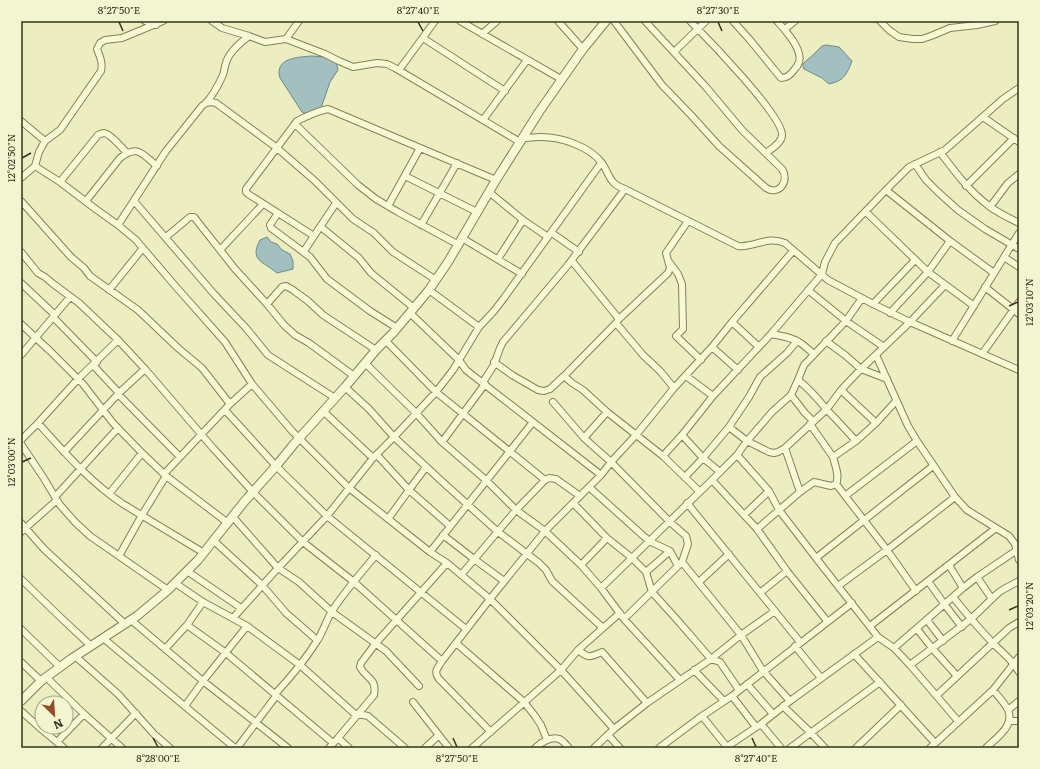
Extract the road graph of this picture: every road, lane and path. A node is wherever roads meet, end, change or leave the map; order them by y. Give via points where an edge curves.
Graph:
1 (145, 21) edge
2 (163, 21) edge
3 (212, 21) edge
4 (299, 21) edge
5 (435, 21) edge
6 (460, 21) edge
7 (558, 21) edge
8 (606, 21) edge
9 (614, 21) edge
10 (645, 21) edge
11 (690, 21) edge
12 (706, 21) edge
13 (733, 21) edge
14 (777, 21) edge
15 (795, 21) edge
16 (880, 21) edge
17 (995, 21) edge
18 (495, 22) edge
19 (156, 24) junction
20 (698, 29) junction
21 (785, 29) junction
22 (482, 34) junction
23 (249, 36) junction
24 (286, 38) junction
25 (423, 38) junction
26 (583, 49) junction
27 (674, 52) junction
28 (527, 60) junction
29 (399, 70) junction
30 (561, 79) junction
31 (1019, 88) edge
32 (504, 91) junction
33 (206, 103) junction
34 (983, 117) junction
35 (484, 120) junction
36 (21, 121) edge
37 (295, 124) junction
38 (521, 140) junction
39 (1016, 140) edge
40 (45, 141) junction
41 (277, 148) junction
42 (420, 148) junction
43 (940, 152) junction
44 (127, 153) junction
45 (766, 153) junction
46 (602, 163) junction
47 (457, 164) junction
48 (914, 164) junction
49 (35, 166) junction
50 (157, 166) junction
51 (1019, 174) edge
52 (22, 176) edge
53 (405, 176) junction
54 (496, 180) junction
55 (60, 182) junction
56 (966, 186) junction
57 (625, 189) junction
58 (886, 190) junction
59 (489, 192) junction
60 (439, 194) junction
61 (21, 201) edge
62 (86, 201) junction
63 (134, 201) junction
64 (336, 203) junction
65 (263, 204) junction
66 (388, 206) junction
67 (990, 207) junction
68 (477, 212) junction
69 (866, 212) junction
70 (278, 213) junction
71 (523, 220) junction
72 (688, 221) junction
73 (1019, 223) edge
74 (118, 225) junction
75 (421, 225) junction
76 (320, 227) junction
77 (1019, 233) edge
78 (550, 235) junction
79 (314, 236) junction
80 (166, 237) junction
81 (950, 240) junction
82 (460, 242) junction
83 (1012, 244) junction
84 (143, 248) junction
85 (1019, 249) edge
86 (220, 250) junction
87 (304, 251) junction
88 (793, 251) junction
89 (21, 252) edge
90 (579, 252) junction
91 (1004, 257) junction
92 (498, 259) junction
93 (572, 260) junction
94 (915, 260) junction
95 (669, 262) junction
96 (1019, 267) edge
97 (928, 272) junction
98 (994, 273) junction
99 (522, 274) junction
100 (822, 274) junction
101 (436, 280) junction
102 (21, 283) edge
103 (944, 285) junction
104 (985, 287) junction
105 (109, 290) junction
106 (429, 290) junction
107 (808, 290) junction
108 (70, 297) junction
109 (862, 298) junction
110 (1019, 302) edge
111 (267, 304) junction
112 (873, 304) junction
113 (974, 306) junction
114 (412, 311) junction
115 (1016, 312) edge
116 (890, 313) junction
117 (54, 316) junction
118 (617, 321) junction
119 (846, 321) junction
120 (732, 322) junction
121 (910, 322) junction
122 (21, 324) edge
123 (479, 326) junction
124 (397, 328) junction
125 (771, 334) junction
126 (36, 338) junction
127 (118, 340) junction
128 (386, 341) junction
129 (797, 341) junction
130 (826, 341) junction
131 (952, 341) junction
132 (712, 347) junction
133 (759, 347) junction
134 (884, 347) junction
135 (376, 350) junction
136 (814, 354) junction
137 (982, 354) junction
138 (21, 355) edge
139 (876, 355) junction
140 (459, 360) junction
141 (701, 360) junction
142 (494, 362) junction
143 (95, 363) junction
144 (365, 363) junction
145 (145, 369) junction
146 (861, 369) junction
147 (738, 370) junction
148 (1019, 370) edge
149 (354, 376) junction
150 (564, 376) junction
151 (686, 376) junction
152 (78, 379) junction
153 (886, 379) junction
154 (798, 380) junction
155 (484, 383) junction
156 (252, 384) junction
157 (346, 387) junction
158 (674, 388) junction
159 (841, 390) junction
160 (436, 392) junction
161 (119, 394) junction
162 (791, 395) junction
163 (713, 396) junction
164 (335, 398) junction
165 (896, 400) junction
166 (553, 402) dead end
167 (230, 404) junction
168 (827, 409) junction
169 (226, 410) junction
170 (104, 411) junction
171 (323, 411) junction
172 (608, 412) junction
173 (416, 413) junction
174 (463, 414) junction
175 (533, 422) junction
176 (876, 422) junction
177 (38, 423) junction
178 (811, 423) junction
179 (729, 427) junction
180 (118, 428) junction
181 (202, 434) junction
182 (636, 435) junction
183 (682, 435) junction
184 (394, 437) junction
185 (299, 438) junction
186 (584, 438) junction
187 (21, 440) edge
188 (856, 440) junction
189 (747, 441) junction
190 (917, 441) junction
191 (442, 442) junction
192 (21, 444) edge
193 (785, 448) junction
194 (64, 452) junction
195 (510, 452) junction
196 (142, 453) junction
197 (737, 455) junction
198 (663, 456) junction
199 (833, 456) junction
200 (180, 457) junction
201 (373, 458) junction
202 (703, 458) junction
203 (611, 462) junction
204 (276, 466) junction
205 (934, 466) junction
206 (426, 467) junction
207 (81, 469) junction
208 (720, 472) junction
209 (601, 474) junction
210 (165, 475) junction
211 (685, 477) junction
212 (545, 480) junction
213 (712, 480) junction
214 (487, 481) junction
215 (836, 484) junction
216 (589, 487) junction
217 (349, 488) junction
218 (409, 490) junction
219 (769, 491) junction
220 (253, 492) junction
221 (699, 492) junction
222 (800, 492) junction
223 (109, 494) junction
224 (580, 496) junction
225 (845, 496) junction
226 (955, 497) junction
227 (56, 498) junction
228 (573, 503) junction
229 (687, 503) junction
230 (468, 505) junction
231 (516, 510) junction
232 (779, 510) junction
233 (744, 515) junction
234 (142, 516) junction
235 (327, 516) junction
236 (388, 519) junction
237 (231, 520) junction
238 (864, 520) junction
239 (670, 522) junction
240 (450, 526) junction
241 (22, 528) edge
242 (996, 528) junction
243 (757, 529) junction
244 (497, 530) junction
245 (545, 531) junction
246 (443, 535) junction
247 (607, 538) junction
248 (214, 540) junction
249 (649, 541) junction
250 (303, 542) junction
251 (888, 550) junction
252 (1017, 550) junction
253 (670, 551) junction
254 (430, 552) junction
255 (527, 552) junction
256 (204, 553) junction
257 (729, 554) junction
258 (376, 555) junction
259 (119, 556) junction
260 (632, 558) junction
261 (816, 558) junction
262 (474, 559) junction
263 (1019, 560) edge
264 (448, 564) junction
265 (680, 564) junction
266 (580, 565) junction
267 (949, 566) junction
268 (278, 568) junction
269 (187, 571) junction
270 (787, 571) junction
271 (646, 572) junction
272 (461, 575) junction
273 (977, 577) junction
274 (21, 579) edge
275 (504, 581) junction
276 (928, 581) junction
277 (1019, 581) edge
278 (354, 582) junction
279 (699, 582) junction
280 (175, 583) junction
281 (262, 585) junction
282 (838, 586) junction
283 (601, 588) junction
284 (964, 588) junction
285 (168, 590) junction
286 (916, 591) junction
287 (652, 592) junction
288 (421, 593) junction
289 (760, 593) junction
290 (953, 597) junction
291 (490, 599) junction
292 (992, 599) junction
293 (203, 602) junction
294 (852, 603) junction
295 (945, 605) junction
296 (242, 608) junction
297 (775, 611) junction
298 (332, 612) junction
299 (620, 613) junction
300 (233, 618) junction
301 (624, 619) junction
302 (971, 619) junction
303 (397, 620) junction
304 (927, 620) junction
305 (827, 621) junction
306 (128, 622) junction
307 (1019, 622) edge
308 (186, 625) junction
309 (247, 626) junction
310 (870, 626) junction
311 (962, 626) junction
312 (603, 628) junction
313 (21, 629) edge
314 (466, 629) junction
315 (917, 629) junction
316 (741, 635) junction
317 (878, 637) junction
318 (103, 638) junction
319 (317, 640) junction
320 (943, 641) junction
321 (376, 643) junction
322 (456, 643) junction
323 (798, 644) junction
324 (994, 644) junction
325 (91, 646) junction
326 (894, 648) junction
327 (932, 648) junction
328 (165, 649) junction
329 (578, 650) junction
330 (226, 653) junction
331 (854, 654) junction
332 (75, 656) junction
333 (1019, 657) edge
334 (711, 659) junction
335 (442, 661) junction
336 (21, 662) edge
337 (1014, 663) junction
338 (300, 665) junction
339 (910, 665) junction
340 (60, 667) junction
341 (561, 670) junction
342 (694, 670) junction
343 (763, 671) junction
344 (1019, 672) edge
345 (957, 676) junction
346 (821, 678) junction
347 (44, 679) junction
348 (680, 680) junction
349 (203, 681) junction
350 (880, 682) junction
351 (747, 684) junction
352 (419, 686) dead end
353 (739, 690) junction
354 (993, 690) junction
355 (276, 695) junction
356 (732, 696) junction
357 (937, 696) junction
358 (21, 700) edge
359 (724, 701) junction
360 (790, 701) junction
361 (413, 702) dead end
362 (524, 702) junction
363 (1019, 702) edge
364 (647, 703) junction
365 (901, 705) junction
366 (185, 706) junction
367 (783, 706) junction
368 (1008, 710) junction
369 (21, 711) edge
370 (136, 713) junction
371 (84, 714) junction
372 (773, 714) junction
373 (356, 715) junction
374 (702, 716) junction
375 (958, 720) junction
376 (1010, 721) junction
377 (1019, 721) edge
378 (256, 722) junction
379 (759, 726) junction
380 (614, 729) junction
381 (491, 732) junction
382 (811, 733) junction
383 (439, 735) junction
384 (608, 735) junction
385 (338, 738) junction
386 (112, 739) junction
387 (547, 740) junction
388 (57, 742) junction
389 (935, 743) junction
390 (331, 746) edge
391 (726, 747) edge
392 (64, 748) edge
393 (102, 748) edge
394 (122, 748) edge
395 (170, 748) edge
396 (236, 748) edge
397 (288, 748) edge
398 (349, 748) edge
399 (405, 748) edge
400 (425, 748) edge
401 (448, 748) edge
402 (472, 748) edge
403 (535, 748) edge
404 (569, 748) edge
405 (594, 748) edge
406 (620, 748) edge
407 (659, 748) edge
408 (781, 748) edge
409 (790, 748) edge
410 (824, 748) edge
411 (856, 748) edge
412 (930, 748) edge
413 (986, 748) edge

1 - 19 street
2 - 19 street
3 - 23 street via 222,28
4 - 24 street
5 - 25 street
6 - 22 street
7 - 26 street
8 - 26 street
9 - 45 street via 662,85 710,137 766,188 778,189 785,180 785,174
10 - 27 street
11 - 20 street
12 - 20 street
13 - 21 street via 781,78 789,76 800,61 798,50
14 - 21 street
15 - 21 street
16 - 17 street via 899,37 922,39 950,28
18 - 22 street
19 - 40 street via 122,38 100,43 97,49 102,61 100,71 60,130
20 - 27 street
20 - 45 street via 768,108 780,127 780,142
22 - 28 street
23 - 24 street via 265,42
23 - 33 street via 235,46 225,64 223,75
24 - 29 street via 353,67 377,63 387,64
25 - 29 street
25 - 32 street
26 - 30 street
27 - 45 street via 742,130
28 - 30 street
28 - 32 street
29 - 35 street
30 - 38 street
31 - 34 street
32 - 35 street
33 - 41 street via 216,103
33 - 50 street via 183,129
34 - 39 street
34 - 43 street
35 - 38 street
36 - 40 street
37 - 41 street
37 - 42 street via 310,114 328,109
37 - 66 street via 358,185
38 - 46 street via 541,137 572,143 590,151
38 - 54 street
39 - 56 street
40 - 49 street
41 - 64 street
41 - 65 street via 246,189 248,194
42 - 47 street
42 - 53 street
43 - 48 street
43 - 56 street
44 - 50 street via 139,151
44 - 55 street via 110,136 101,133
44 - 62 street via 120,158
46 - 57 street via 614,184
46 - 78 street
47 - 54 street
47 - 60 street
48 - 58 street
48 - 83 street via 930,184 958,210 984,229
49 - 52 street
49 - 55 street
50 - 63 street
51 - 67 street via 1004,186
53 - 60 street
53 - 66 street
54 - 59 street
55 - 62 street
56 - 67 street
57 - 72 street
57 - 90 street
58 - 69 street
58 - 81 street
59 - 68 street
59 - 71 street
60 - 68 street
60 - 75 street
61 - 105 street via 90,276
62 - 74 street
63 - 74 street
63 - 80 street
64 - 76 street
64 - 101 street via 353,219 374,233 393,252
65 - 70 street
65 - 86 street
66 - 75 street
67 - 73 street
68 - 82 street
69 - 94 street
69 - 100 street via 835,243
70 - 79 street
70 - 87 street via 270,225 271,228
71 - 78 street
71 - 92 street
72 - 88 street via 738,246 774,240 785,243
72 - 95 street via 666,253
74 - 84 street
75 - 82 street
76 - 79 street
76 - 114 street via 359,258 371,273
77 - 83 street
78 - 90 street
78 - 99 street
79 - 87 street
80 - 86 street via 190,217 194,217
80 - 164 street via 268,355
81 - 97 street
81 - 98 street
82 - 92 street
82 - 101 street
83 - 85 street
83 - 91 street
84 - 105 street
84 - 156 street via 225,342
86 - 111 street
87 - 124 street via 327,279
88 - 100 street
88 - 120 street
89 - 108 street via 38,273
90 - 93 street
91 - 96 street
91 - 98 street
92 - 99 street
93 - 118 street
93 - 142 street via 503,342
94 - 97 street
94 - 112 street
95 - 118 street via 668,273
95 - 141 street via 682,284 683,329 676,336
97 - 103 street
97 - 116 street
98 - 104 street
99 - 123 street
100 - 107 street
100 - 109 street via 828,280
101 - 106 street
102 - 117 street
103 - 113 street
103 - 121 street
104 - 113 street
104 - 115 street
105 - 167 street via 138,310 202,368
106 - 114 street
106 - 123 street
107 - 119 street
107 - 125 street
108 - 117 street
108 - 127 street
109 - 112 street
109 - 119 street
110 - 115 street
111 - 135 street via 282,287 286,286 323,315
111 - 149 street via 295,335
112 - 116 street
113 - 131 street
114 - 124 street
114 - 140 street
115 - 137 street
116 - 121 street
117 - 126 street
117 - 143 street
118 - 150 street
118 - 158 street via 643,355
119 - 130 street
119 - 134 street
120 - 132 street
120 - 133 street
121 - 131 street
121 - 134 street
122 - 126 street
123 - 140 street
124 - 128 street
125 - 129 street
125 - 133 street
126 - 138 street
126 - 152 street
127 - 143 street
127 - 145 street
128 - 135 street
128 - 160 street
129 - 136 street
129 - 179 street via 760,376
130 - 136 street
130 - 146 street
131 - 137 street
132 - 141 street
132 - 147 street
133 - 147 street
134 - 139 street
135 - 144 street
136 - 154 street via 802,367
137 - 148 street
139 - 146 street
139 - 153 street
140 - 155 street via 466,370
140 - 160 street
141 - 151 street
142 - 150 street via 538,390 550,389
142 - 155 street
143 - 152 street
143 - 161 street
144 - 149 street
144 - 173 street
145 - 161 street
145 - 181 street
146 - 153 street
146 - 159 street
147 - 163 street
149 - 157 street
150 - 172 street
151 - 158 street
151 - 163 street
152 - 170 street
152 - 177 street
153 - 165 street
154 - 162 street
154 - 168 street
155 - 174 street
155 - 175 street
156 - 167 street
156 - 185 street
157 - 164 street
157 - 184 street
158 - 182 street
159 - 168 street
159 - 176 street
160 - 173 street
160 - 174 street
161 - 170 street
161 - 200 street
162 - 178 street
162 - 189 street
163 - 183 street
164 - 171 street
165 - 176 street
165 - 190 street
166 - 186 street
167 - 169 street
168 - 178 street
168 - 188 street
169 - 181 street
169 - 204 street
170 - 180 street
170 - 194 street
171 - 185 street
171 - 201 street
172 - 182 street
172 - 186 street
173 - 184 street
173 - 191 street
174 - 191 street
174 - 195 street
175 - 195 street
175 - 209 street
176 - 188 street
177 - 187 street
177 - 194 street
178 - 193 street
178 - 199 street
179 - 189 street
179 - 202 street
180 - 196 street
180 - 207 street
181 - 200 street
181 - 220 street
182 - 198 street
182 - 203 street
183 - 198 street
183 - 202 street
184 - 201 street
184 - 206 street
185 - 204 street
185 - 217 street
186 - 203 street
188 - 199 street
189 - 193 street via 774,453
189 - 197 street
190 - 205 street
190 - 225 street
191 - 214 street
192 - 227 street
193 - 222 street
194 - 207 street
195 - 212 street
195 - 214 street
196 - 210 street
196 - 223 street
197 - 208 street
197 - 219 street
198 - 211 street
199 - 215 street via 838,477
200 - 210 street
201 - 217 street
201 - 218 street via 377,455
202 - 208 street
202 - 211 street
203 - 209 street
203 - 239 street
204 - 220 street
204 - 235 street
205 - 226 street
205 - 238 street
206 - 218 street
206 - 230 street
207 - 223 street
207 - 227 street
208 - 213 street
209 - 216 street
210 - 234 street
210 - 237 street
211 - 221 street
212 - 224 street via 556,479
212 - 231 street
213 - 221 street
213 - 233 street
214 - 230 street
214 - 231 street
215 - 222 street via 831,486 814,482
215 - 225 street
216 - 224 street
216 - 249 street
217 - 235 street
217 - 236 street
218 - 236 street
218 - 240 street
219 - 232 street
219 - 233 street
220 - 237 street
220 - 250 street
221 - 229 street
222 - 232 street
223 - 234 street
224 - 228 street
225 - 238 street
226 - 242 street via 967,510
226 - 251 street
227 - 241 street
227 - 259 street via 80,527
228 - 245 street
228 - 247 street
229 - 239 street
229 - 257 street
230 - 240 street
230 - 244 street
231 - 244 street
231 - 245 street
232 - 243 street
232 - 261 street
233 - 243 street
234 - 256 street
234 - 259 street
235 - 250 street
235 - 258 street
236 - 254 street
237 - 248 street
237 - 268 street
238 - 251 street
238 - 261 street
239 - 249 street
239 - 265 street via 686,536 688,544
240 - 246 street
241 - 306 street
242 - 252 street via 1009,536
242 - 267 street
243 - 270 street
244 - 255 street
244 - 262 street
245 - 255 street
245 - 266 street
246 - 254 street
246 - 262 street
247 - 260 street
247 - 266 street
248 - 256 street
248 - 281 street
249 - 253 street
249 - 260 street
250 - 268 street
250 - 278 street
251 - 282 street
251 - 286 street
252 - 263 street
252 - 273 street
253 - 265 street
253 - 271 street
254 - 264 street
255 - 275 street
255 - 312 street via 546,570 552,580
256 - 269 street
257 - 279 street
257 - 289 street
258 - 278 street
258 - 288 street
259 - 285 street
260 - 271 street
260 - 283 street
261 - 282 street
262 - 272 street
262 - 275 street
264 - 272 street
264 - 288 street
265 - 279 street
265 - 287 street
266 - 283 street
267 - 276 street
267 - 284 street
268 - 281 street
268 - 298 street via 299,582
269 - 280 street
269 - 296 street
270 - 289 street
270 - 305 street
271 - 287 street
272 - 291 street
273 - 284 street
273 - 292 street
274 - 325 street
275 - 291 street
276 - 286 street
276 - 295 street
277 - 292 street via 1004,588
278 - 298 street
278 - 303 street
279 - 316 street
280 - 285 street
280 - 293 street
281 - 296 street
281 - 319 street via 286,613
282 - 294 street
283 - 299 street
284 - 290 street
285 - 306 street
286 - 310 street
287 - 301 street
287 - 334 street
288 - 303 street
288 - 314 street
289 - 297 street
290 - 295 street
290 - 302 street
291 - 314 street
291 - 341 street
292 - 302 street
293 - 300 street
293 - 308 street
294 - 305 street
294 - 310 street
295 - 304 street
295 - 311 street
296 - 300 street
297 - 316 street
297 - 323 street
298 - 319 street
298 - 321 street
299 - 301 street
299 - 312 street
300 - 309 street
301 - 348 street
302 - 311 street
302 - 324 street
303 - 321 street
303 - 335 street
304 - 315 street
304 - 320 street
305 - 323 street
306 - 318 street
306 - 328 street
307 - 324 street via 1009,628
308 - 328 street
308 - 330 street
309 - 330 street
309 - 338 street
310 - 317 street
311 - 320 street
312 - 329 street
313 - 340 street
314 - 322 street
315 - 326 street
315 - 327 street
316 - 334 street
316 - 343 street
317 - 326 street
317 - 331 street
318 - 325 street
318 - 366 street
319 - 338 street
320 - 327 street
321 - 352 street via 393,657
321 - 373 street via 360,667 374,683 374,695
322 - 335 street
322 - 362 street
323 - 343 street
323 - 346 street
324 - 337 street
324 - 345 street
325 - 332 street
326 - 339 street
327 - 339 street
327 - 345 street
328 - 349 street
329 - 341 street
329 - 364 street via 590,657 602,652
330 - 349 street
330 - 355 street
331 - 346 street
331 - 350 street
332 - 340 street
332 - 370 street
333 - 337 street
334 - 342 street
334 - 353 street via 720,662
335 - 381 street via 436,675
336 - 347 street
337 - 344 street
337 - 354 street
338 - 355 street
338 - 373 street
339 - 357 street
340 - 347 street
341 - 362 street
341 - 380 street
342 - 348 street
342 - 359 street
343 - 351 street
343 - 360 street
345 - 357 street
346 - 360 street
347 - 358 street
347 - 371 street
348 - 364 street
349 - 366 street
349 - 378 street
350 - 365 street
350 - 382 street
351 - 353 street
351 - 372 street
353 - 356 street
354 - 368 street
354 - 375 street
355 - 378 street
355 - 390 street
356 - 359 street
356 - 379 street
357 - 375 street
359 - 374 street
360 - 367 street
361 - 383 street
362 - 381 street
362 - 387 street via 541,725
363 - 368 street
364 - 380 street
365 - 389 street
365 - 411 street
366 - 396 street
367 - 372 street
367 - 382 street
368 - 376 street
369 - 388 street
370 - 386 street
370 - 395 street
371 - 386 street
371 - 388 street
372 - 379 street
373 - 385 street
373 - 399 street via 368,716
374 - 391 street
374 - 407 street
375 - 389 street
376 - 377 street
376 - 413 street
378 - 396 street
378 - 397 street
379 - 391 street
379 - 408 street
380 - 384 street
381 - 402 street
382 - 409 street
382 - 410 street
383 - 400 street
383 - 401 street
384 - 405 street
384 - 406 street
385 - 390 street
385 - 398 street
386 - 393 street
386 - 394 street
387 - 403 street
387 - 404 street via 559,739
388 - 392 street
389 - 412 street

